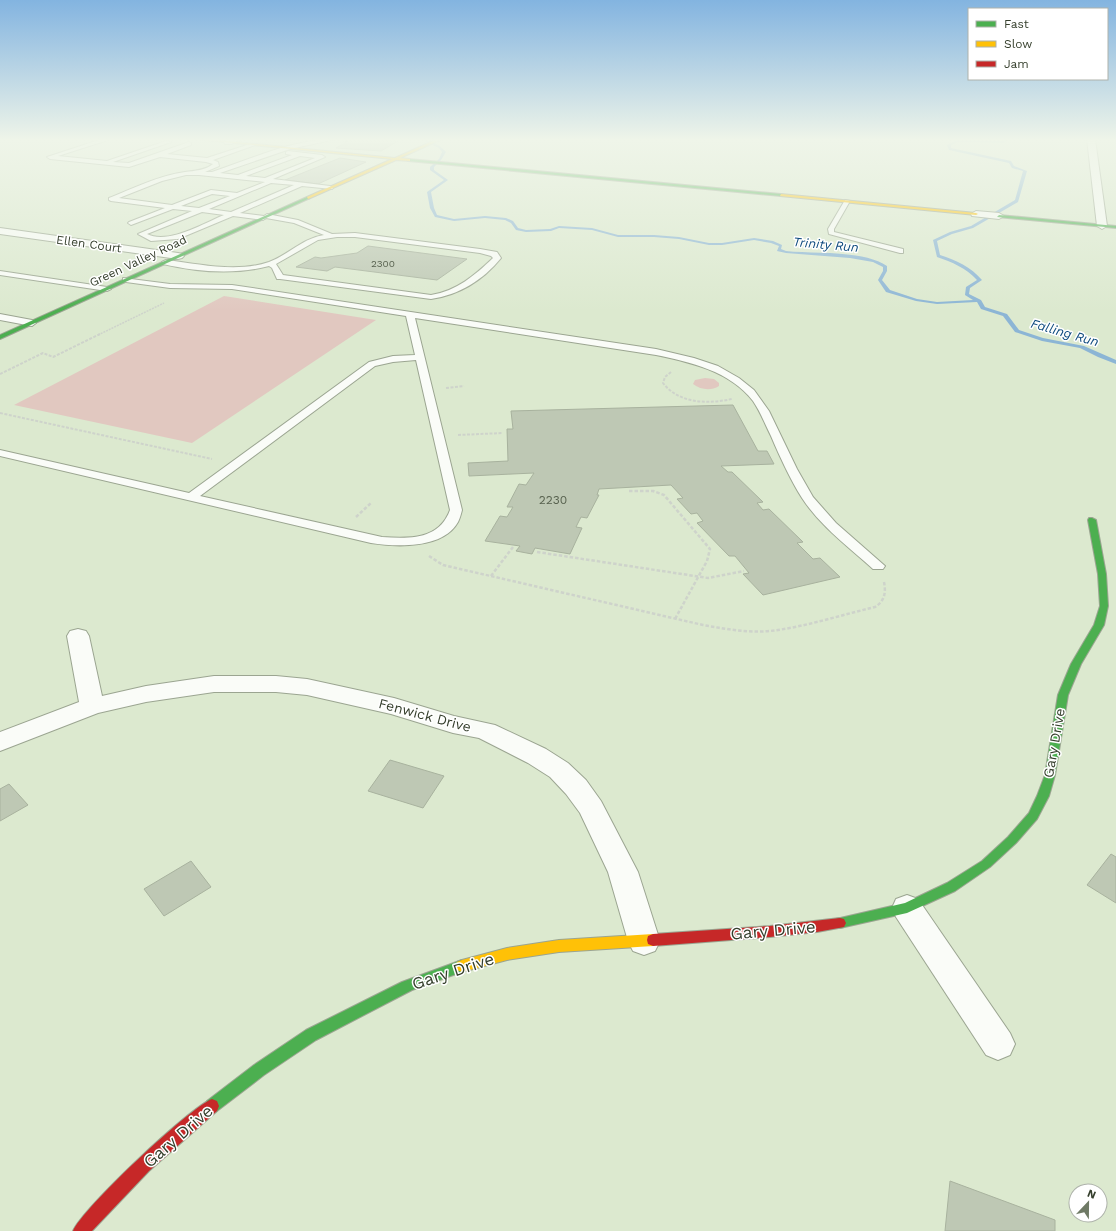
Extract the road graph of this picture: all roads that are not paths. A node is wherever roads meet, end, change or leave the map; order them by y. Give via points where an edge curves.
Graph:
1 (118, 196) edge
2 (199, 196) edge
3 (234, 196) edge
4 (273, 196) edge
5 (311, 196) edge
6 (789, 196) edge
7 (1098, 196) edge
8 (170, 199) dead end
9 (847, 202) junction
10 (156, 204) junction
11 (173, 206) junction
12 (141, 210) dead end
13 (201, 210) junction
14 (232, 214) junction
15 (976, 214) joint
16 (999, 216) joint
17 (265, 217) junction
18 (1102, 226) junction
19 (157, 227) junction
20 (1116, 227) edge
21 (0, 231) edge
22 (330, 235) junction
23 (900, 251) dead end
24 (178, 256) junction
25 (166, 262) junction
26 (270, 264) junction
27 (0, 273) edge
28 (126, 280) junction
29 (107, 289) junction
30 (410, 314) junction
31 (0, 317) edge
32 (32, 323) junction
33 (0, 337) edge
34 (419, 357) junction
35 (0, 453) edge
36 (191, 497) junction
37 (1092, 520) dead end
38 (878, 566) dead end
39 (78, 636) dead end
40 (92, 706) junction
41 (0, 742) edge
42 (907, 908) junction
43 (644, 941) junction
44 (998, 1044) dead end
45 (81, 1231) edge

1 - 10 lane via 111,199
2 - 11 lane
3 - 13 lane
4 - 14 lane
5 - 17 street, Green Valley Road
6 - 9 street
7 - 18 street
8 - 10 lane
9 - 15 street
9 - 23 lane via 831,233
10 - 11 lane
10 - 12 lane
11 - 13 lane
11 - 19 lane via 128,222
13 - 14 lane
13 - 19 lane
14 - 17 lane
14 - 19 lane via 178,237 151,239 141,234
15 - 16 street
16 - 18 street
17 - 22 lane via 296,221
17 - 24 street, Green Valley Road
18 - 20 street
21 - 24 street, Ellen Court
22 - 26 lane via 313,240
22 - 26 lane via 355,235 480,251 494,254 498,258 457,290 444,296 431,297 280,277 275,267
24 - 25 street, Green Valley Road
25 - 26 lane via 224,270 240,270
25 - 28 street, Green Valley Road
27 - 29 lane
28 - 29 street, Green Valley Road
28 - 30 lane via 157,285 232,287
29 - 32 street, Green Valley Road
30 - 34 lane
30 - 38 lane via 656,352 690,360 721,372 746,387 763,410 798,480 823,518
31 - 32 lane
32 - 33 street, Green Valley Road
34 - 36 lane via 372,364
34 - 36 lane via 456,510 455,517 448,527 421,540 407,543 380,541
35 - 36 lane
37 - 42 street, Gary Drive via 1102,574 1104,606 1099,625 1076,664 1063,695 1050,775 1043,796 1033,816 986,864 951,887
39 - 40 street
40 - 41 street, Fenwick Drive
40 - 43 street, Fenwick Drive via 180,688 214,684 276,684 335,692 486,731 537,756 559,770 576,787 591,808 623,872
42 - 43 street, Gary Drive via 843,923 797,930
42 - 44 street
43 - 45 street, Gary Drive via 559,946 508,954 458,967 407,986 311,1035 211,1106 158,1152 104,1204

